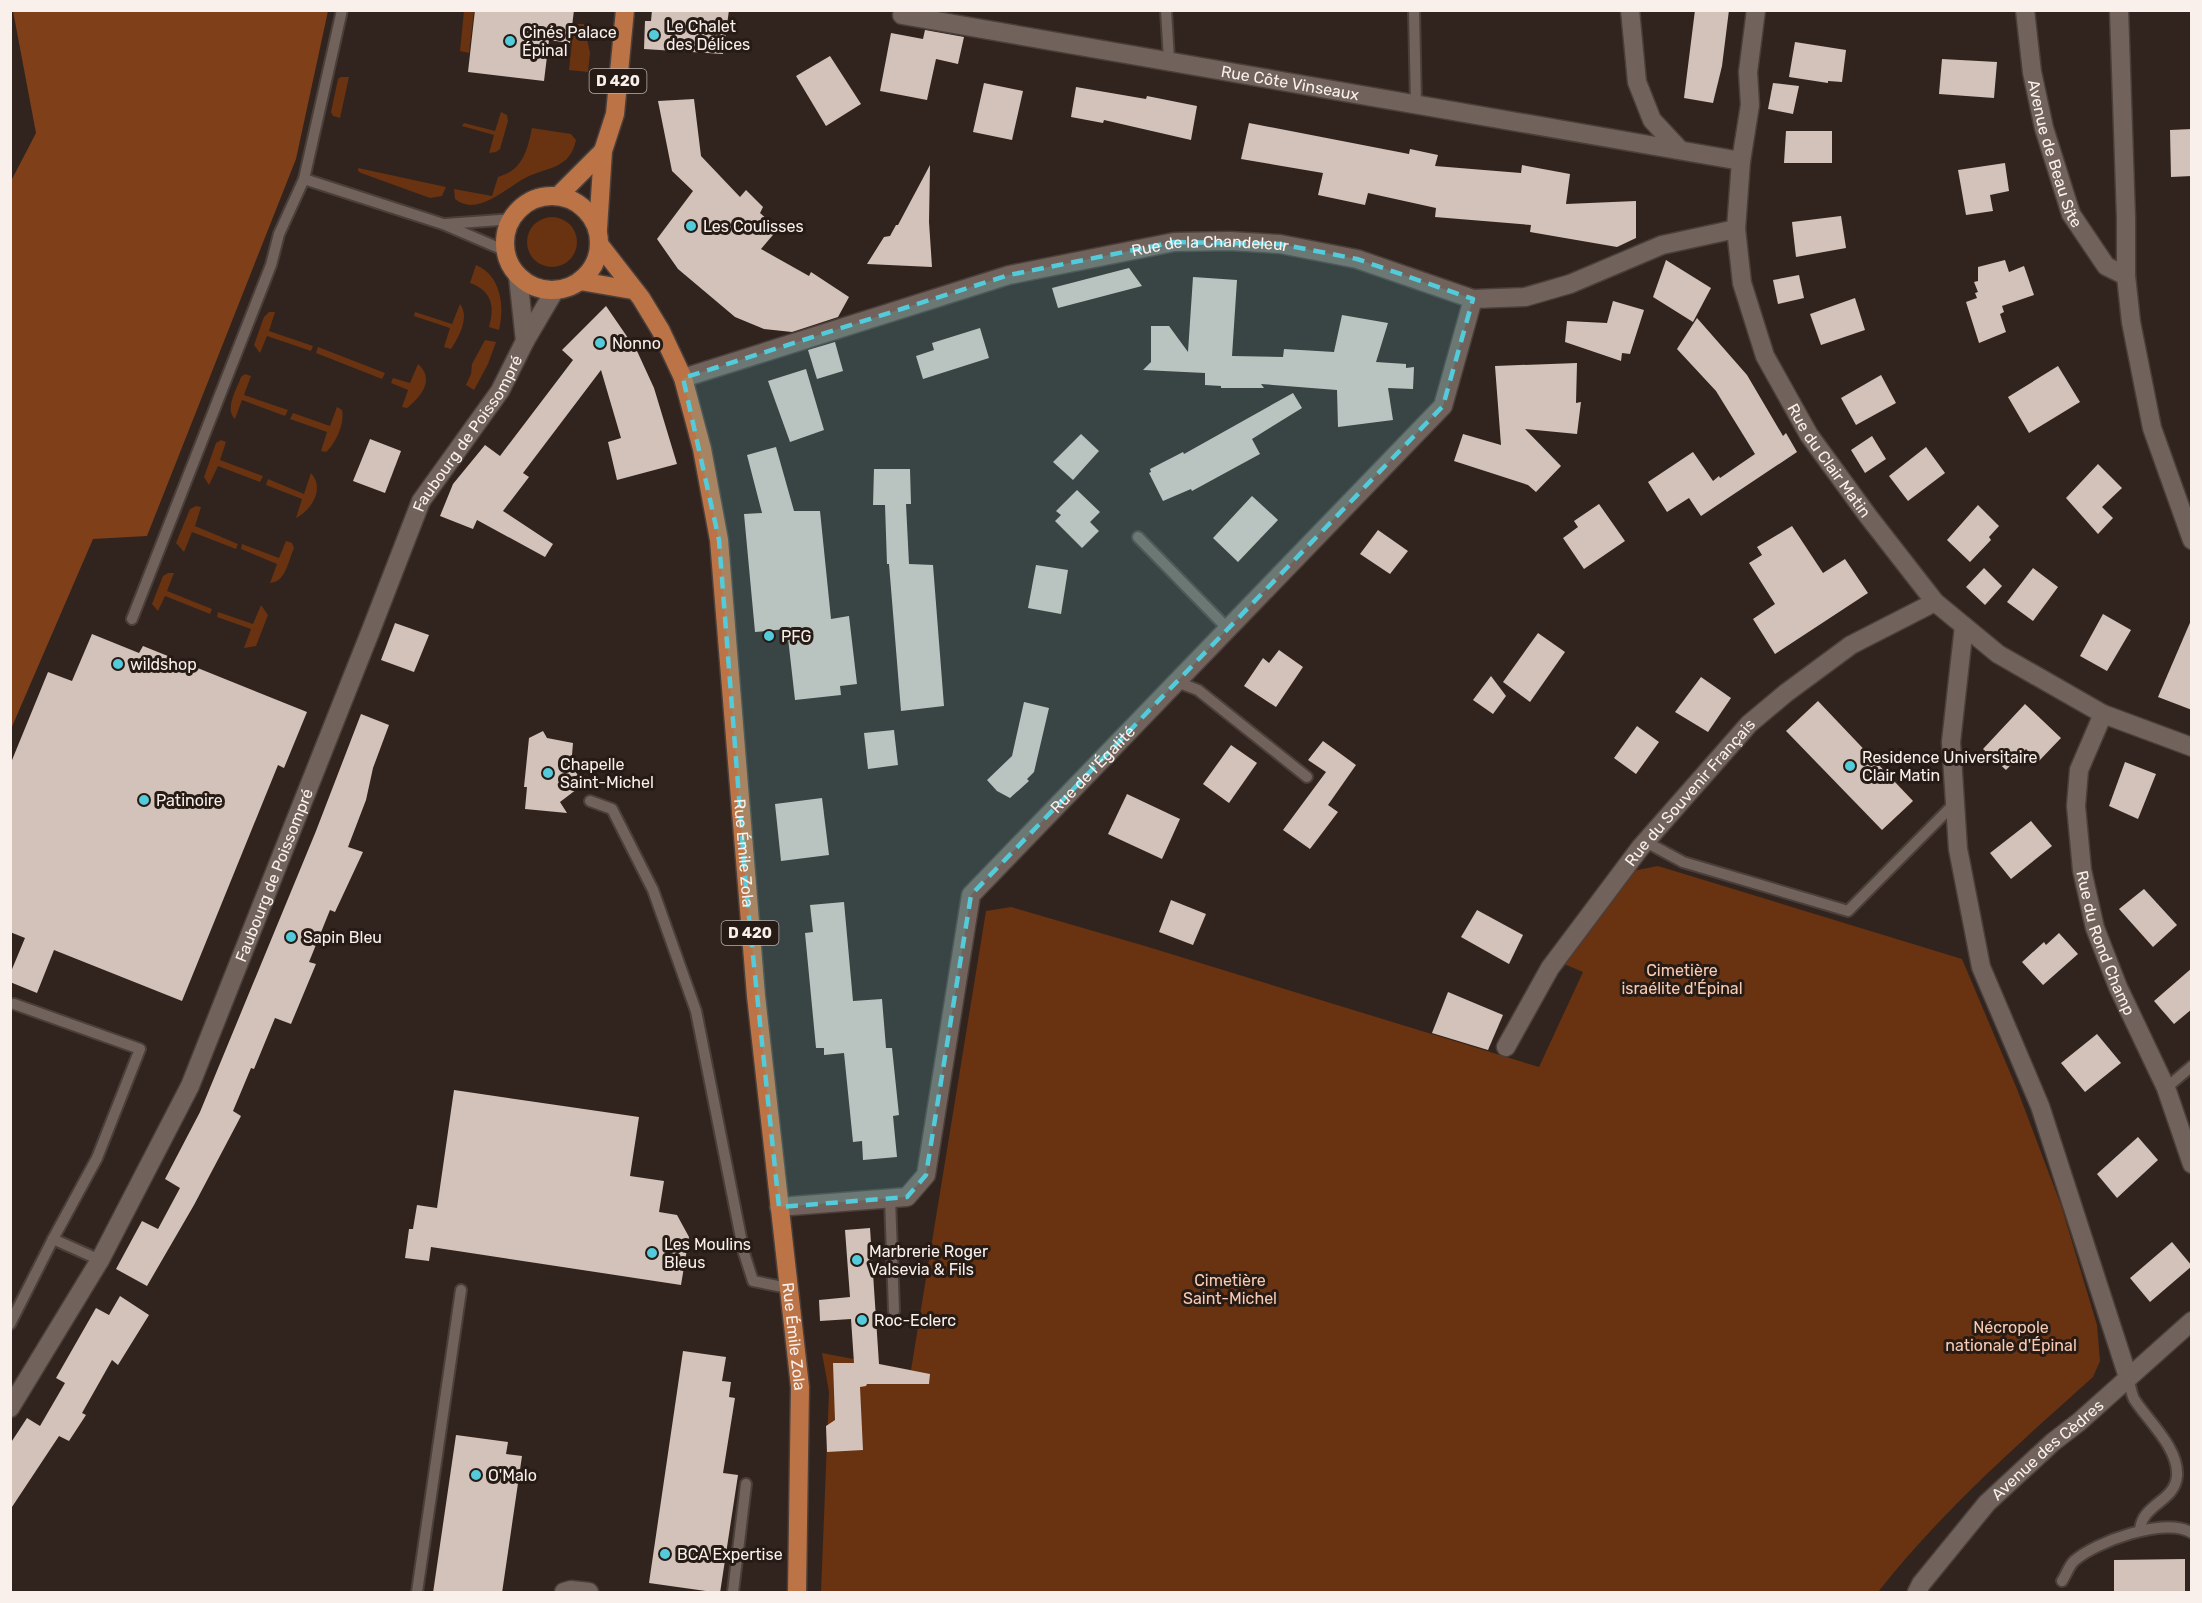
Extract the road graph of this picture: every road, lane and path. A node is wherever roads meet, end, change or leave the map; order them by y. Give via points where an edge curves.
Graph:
1 (342, 10) edge
2 (625, 10) edge
3 (1166, 10) edge
4 (1414, 10) edge
5 (1630, 10) edge
6 (1756, 10) edge
7 (2025, 10) edge
8 (2119, 10) edge
9 (902, 15) dead end
10 (1169, 60) junction
11 (1416, 105) junction
12 (1680, 150) junction
13 (603, 151) junction
14 (1741, 161) junction
15 (304, 179) junction
16 (558, 196) junction
17 (512, 219) junction
18 (443, 224) junction
19 (1736, 229) junction
20 (598, 238) junction
21 (506, 251) junction
22 (518, 276) junction
23 (2126, 276) junction
24 (580, 281) junction
25 (555, 290) junction
26 (632, 290) junction
27 (1473, 299) junction
28 (525, 341) junction
29 (683, 378) junction
30 (1138, 537) dead end
31 (2192, 540) edge
32 (1935, 602) junction
33 (132, 619) dead end
34 (1964, 626) junction
35 (1228, 629) junction
36 (1177, 682) junction
37 (2103, 714) junction
38 (2192, 747) edge
39 (1307, 777) dead end
40 (590, 801) dead end
41 (1955, 803) junction
42 (1646, 842) junction
43 (14, 1004) dead end
44 (1506, 1047) dead end
45 (2192, 1066) edge
46 (2166, 1088) junction
47 (2192, 1164) edge
48 (890, 1198) junction
49 (779, 1207) junction
50 (53, 1239) junction
51 (99, 1260) junction
52 (788, 1288) junction
53 (461, 1290) dead end
54 (894, 1311) dead end
55 (2192, 1321) edge
56 (10, 1324) edge
57 (2128, 1377) junction
58 (10, 1408) edge
59 (746, 1484) dead end
60 (2140, 1531) junction
61 (2192, 1533) edge
62 (2062, 1581) dead end
63 (417, 1593) edge
64 (564, 1593) edge
65 (589, 1593) edge
66 (733, 1593) edge
67 (797, 1593) edge
68 (1917, 1593) edge

1 - 15 lane
2 - 13 main road, D 420 via 615,114
3 - 10 lane
4 - 11 lane
5 - 12 street via 1638,82 1652,120
6 - 14 street, Rue du Clair Matin via 1748,72 1750,105
7 - 23 street, Avenue de Beau Site via 2044,128 2071,214 2106,266
8 - 23 street
9 - 10 street, Rue Côte Vinseaux
10 - 11 street, Rue Côte Vinseaux
11 - 12 street, Rue Côte Vinseaux
12 - 14 street, Rue Côte Vinseaux
13 - 16 main road, D 420
13 - 20 main road, D 420
14 - 19 street, Rue du Clair Matin
15 - 18 lane
15 - 33 lane via 279,234 271,265
16 - 17 main road via 528,202
16 - 20 main road via 574,201 589,213
17 - 18 lane
17 - 21 main road via 505,237
18 - 21 lane
19 - 27 street, Rue de la Chandeleur via 1662,245 1570,284 1525,297
19 - 32 street, Rue du Clair Matin via 1742,283 1765,356 1809,435
20 - 24 main road via 593,265
20 - 26 main road, D 420
21 - 22 main road
22 - 25 main road via 528,285
22 - 28 street, Faubourg de Poissompré
23 - 31 street via 2152,428
24 - 25 main road
24 - 26 main road
25 - 28 street, Faubourg de Poissompré
26 - 29 main road, Rue Émile Zola / D 420 via 661,331
27 - 29 street, Rue de la Chandeleur via 1357,259 1280,244 1174,242 1009,275
27 - 35 street, Rue de l'Égalité via 1443,406
28 - 51 street, Faubourg de Poissompré via 500,391 421,501 190,1086
29 - 49 main road, Rue Émile Zola / D 420 via 702,449 718,540 747,899
30 - 35 lane
32 - 34 street, Rue du Clair Matin
32 - 42 street, Rue du Souvenir Français via 1851,645 1786,693 1749,724
34 - 37 street, Rue du Clair Matin via 1998,654
34 - 41 street via 1952,742
35 - 36 street, Rue de l'Égalité
36 - 39 lane via 1198,690
36 - 48 street, Rue de l'Égalité via 970,895 926,1175 907,1197
37 - 38 street, Rue du Clair Matin
37 - 46 street, Rue du Rond Champ via 2079,770 2076,807 2082,870 2095,928
40 - 52 lane via 612,808 648,880 696,1011 744,1253 753,1281
41 - 42 lane via 1848,910 1683,862
41 - 57 street via 1958,849 1981,967 2040,1106
42 - 44 street, Rue du Souvenir Français via 1550,968
43 - 50 lane via 140,1049 97,1158
45 - 46 lane
46 - 47 street, Rue du Rond Champ
48 - 49 street, Rue de l'Égalité
48 - 54 lane
49 - 52 main road, Rue Émile Zola / D 420
50 - 51 lane
50 - 56 lane
51 - 58 street, Faubourg de Poissompré
52 - 67 main road, Rue Émile Zola / D 420 via 800,1387
53 - 63 lane
55 - 57 street, Avenue des Cèdres
57 - 60 lane via 2133,1398 2175,1458 2177,1477 2171,1492 2140,1521
57 - 68 street, Avenue des Cèdres via 1987,1503
59 - 66 lane
60 - 61 lane via 2174,1527
60 - 62 lane via 2100,1544 2073,1562
64 - 65 street

